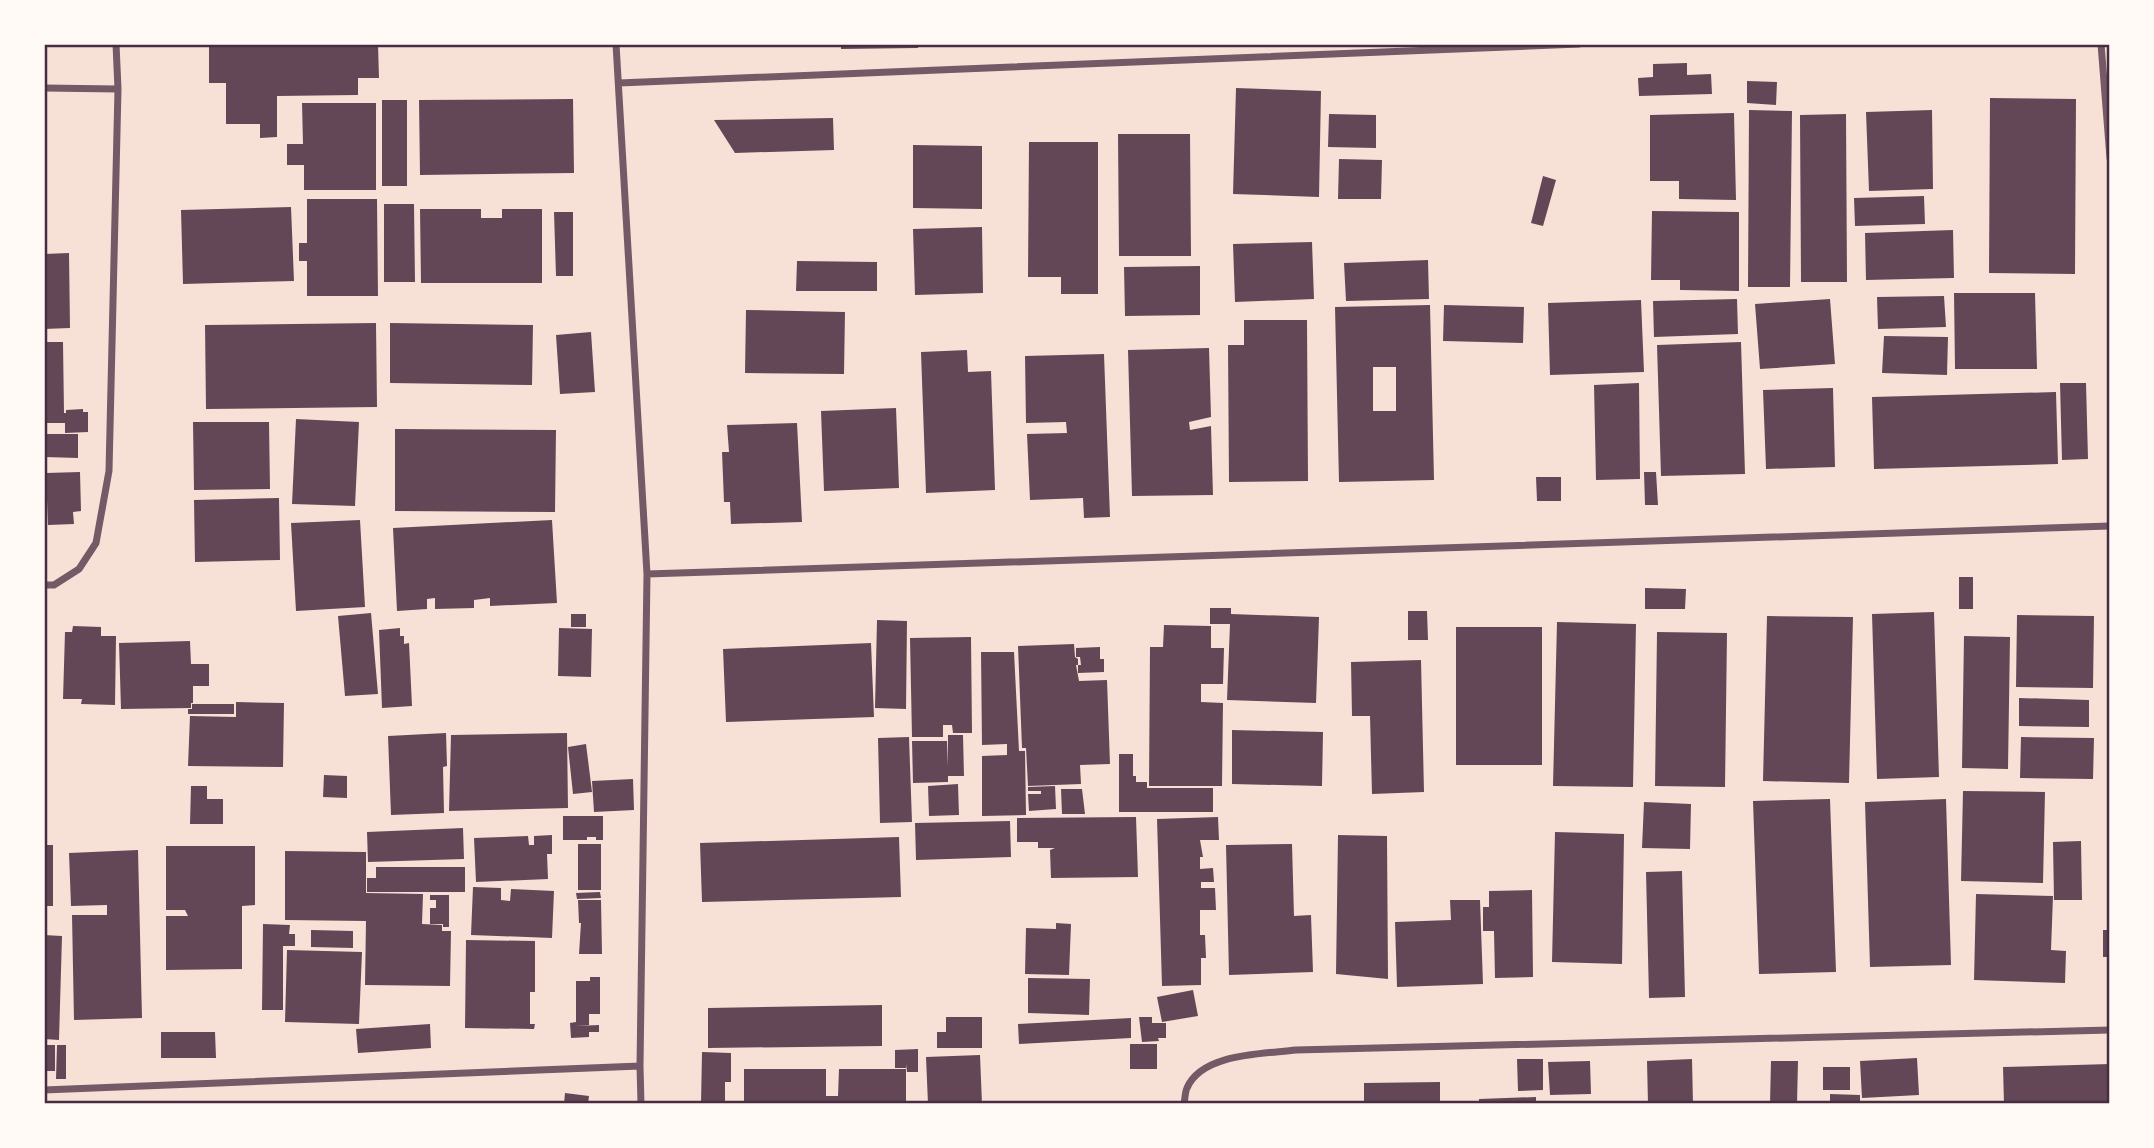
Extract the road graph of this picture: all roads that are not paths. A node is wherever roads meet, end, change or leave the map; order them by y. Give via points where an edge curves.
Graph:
1 (116, 44) edge
2 (616, 44) edge
3 (1579, 44) edge
4 (2101, 44) edge
5 (619, 83) junction
6 (44, 88) edge
7 (118, 89) junction
8 (2110, 158) edge
9 (2110, 526) edge
10 (647, 574) junction
11 (44, 585) edge
12 (2110, 1030) edge
13 (640, 1066) junction
14 (44, 1090) edge
15 (641, 1104) edge
16 (1184, 1104) edge

1 - 7 street
2 - 5 street
3 - 5 street
4 - 8 street
5 - 10 street
6 - 7 street
7 - 11 street via 109,471 96,543 79,569 54,585
9 - 10 street
10 - 13 street
12 - 16 street via 1296,1050 1208,1064 1187,1087
13 - 14 street
13 - 15 street

